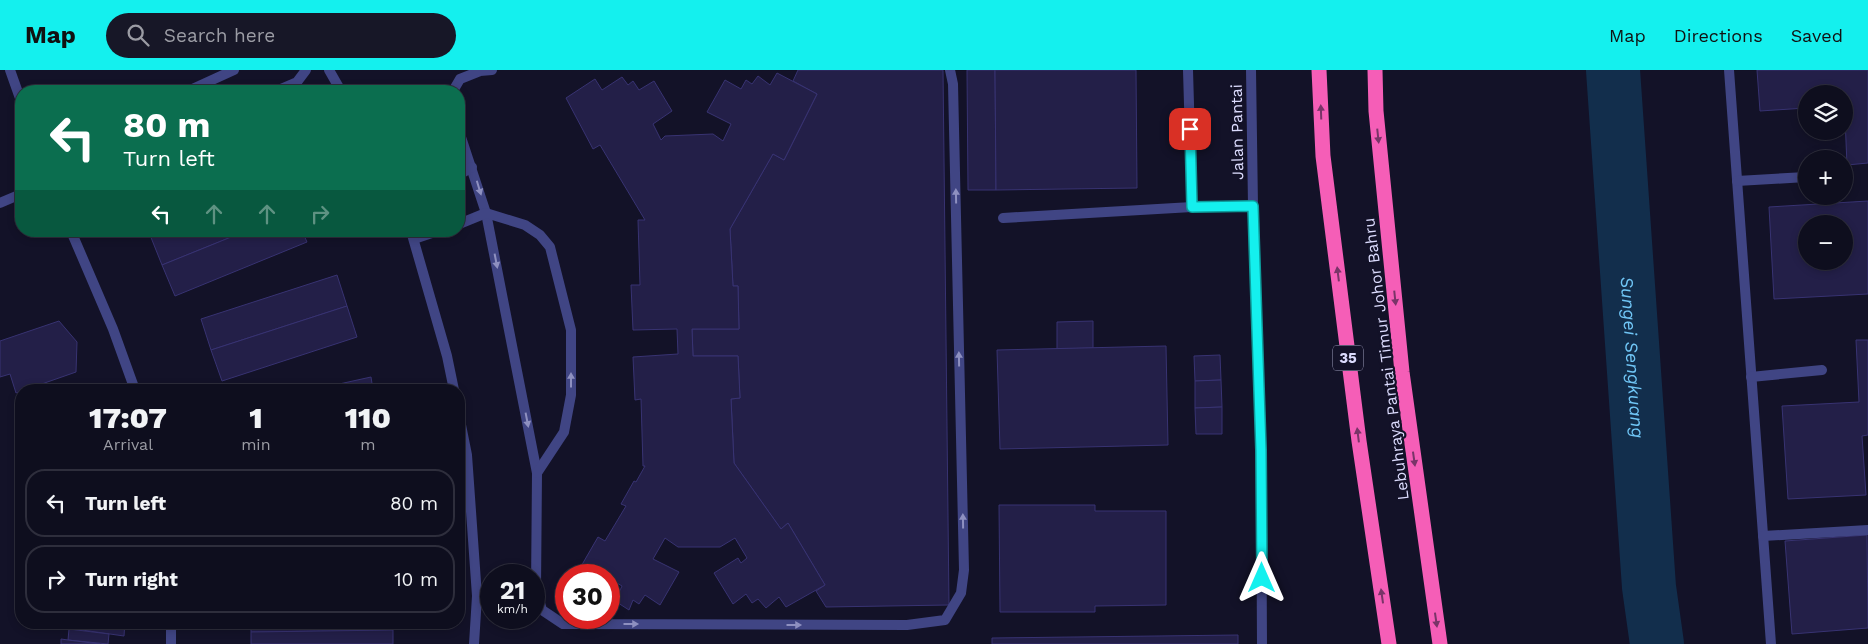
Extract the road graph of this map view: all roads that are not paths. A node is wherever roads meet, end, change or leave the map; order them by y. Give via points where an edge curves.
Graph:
1 (10, 70) edge
2 (234, 70) edge
3 (306, 70) edge
4 (329, 70) edge
5 (492, 70) edge
6 (950, 70) edge
7 (1188, 70) edge
8 (1251, 70) edge
9 (1319, 70) edge
10 (1375, 70) edge
11 (1729, 70) edge
12 (15, 85) edge
13 (201, 85) edge
14 (290, 85) edge
15 (337, 85) edge
16 (456, 85) edge
17 (465, 148) edge
18 (472, 167) junction
19 (465, 171) edge
20 (1798, 178) edge
21 (1737, 182) junction
22 (15, 197) edge
23 (0, 203) edge
24 (1253, 206) junction
25 (1192, 207) junction
26 (486, 213) junction
27 (1003, 218) dead end
28 (465, 222) edge
29 (75, 237) edge
30 (414, 237) edge
31 (1822, 370) dead end
32 (1751, 377) junction
33 (133, 384) edge
34 (453, 384) edge
35 (465, 445) edge
36 (537, 473) junction
37 (1868, 530) edge
38 (1763, 536) junction
39 (171, 629) edge
40 (171, 644) edge
41 (474, 644) edge
42 (1262, 644) edge
43 (1389, 644) edge
44 (1440, 644) edge
45 (1771, 644) edge

1 - 12 street
2 - 13 street
3 - 14 street via 297,82
4 - 15 street
5 - 16 street via 460,79
36 -> 6 street via 536,588 542,610 563,624 907,625 945,620 961,593 964,570 953,84
7 - 25 street
8 - 24 street, Jalan Pantai
43 -> 9 highway, 35 via 1323,156
10 -> 44 highway, Lebuhraya Pantai Timur Johor Bahru via 1376,111 1402,372
11 - 21 street
17 - 18 street
18 - 19 street
18 -> 26 street
20 - 21 street
21 - 32 street
22 - 23 street
24 - 25 street
24 - 42 street, Jalan Pantai via 1261,450
25 - 27 street
26 - 28 street
26 -> 36 street
36 -> 26 street via 564,432 571,395 572,330 550,248 525,224
29 - 33 street
30 - 34 street
31 - 32 street
32 - 38 street
35 - 41 street via 477,596
37 - 38 street
38 - 45 street
39 - 40 street

